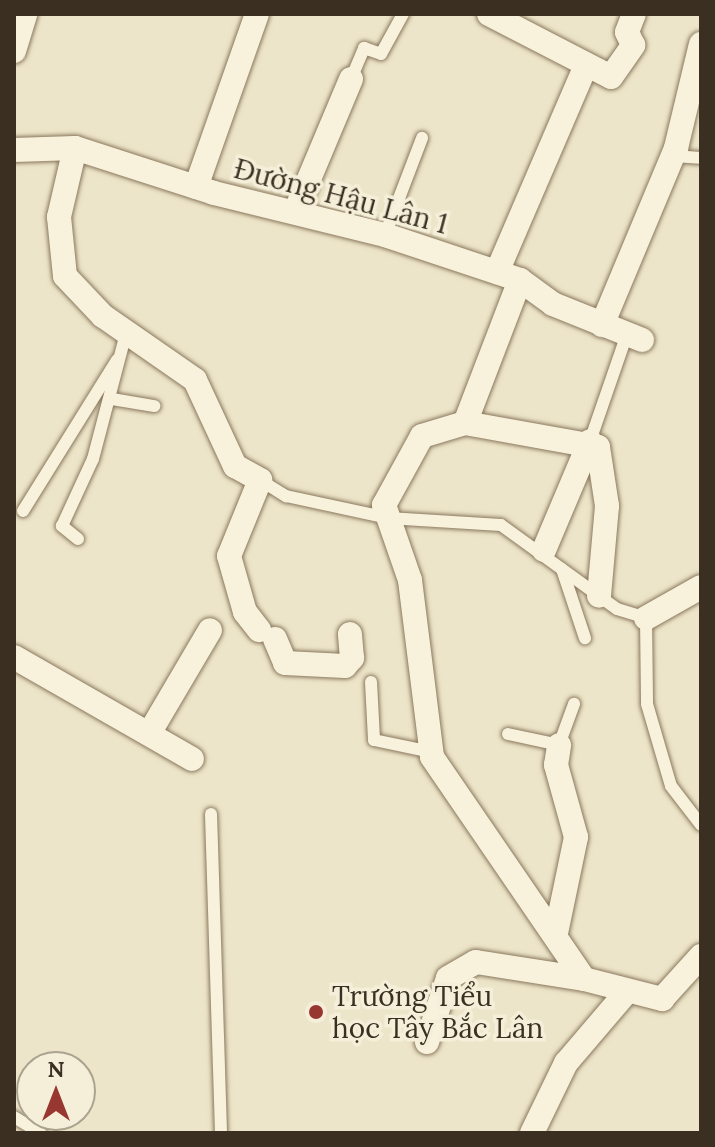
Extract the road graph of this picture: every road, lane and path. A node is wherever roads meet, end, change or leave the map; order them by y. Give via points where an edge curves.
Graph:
1 (25, 14) edge
2 (257, 14) edge
3 (403, 14) edge
4 (489, 14) edge
5 (634, 14) edge
6 (701, 44) edge
7 (14, 51) edge
8 (585, 68) junction
9 (351, 79) joint
10 (422, 138) dead end
11 (75, 148) junction
12 (14, 150) edge
13 (673, 156) junction
14 (701, 158) edge
15 (196, 187) junction
16 (296, 210) junction
17 (385, 235) junction
18 (509, 276) junction
19 (602, 325) junction
20 (126, 333) junction
21 (634, 337) joint
22 (117, 360) junction
23 (112, 399) junction
24 (154, 406) dead end
25 (465, 423) junction
26 (590, 441) junction
27 (260, 480) junction
28 (23, 511) dead end
29 (388, 518) junction
30 (78, 539) dead end
31 (552, 558) junction
32 (701, 587) edge
33 (599, 596) junction
34 (646, 618) junction
35 (210, 630) dead end
36 (350, 634) dead end
37 (585, 638) dead end
38 (14, 657) edge
39 (371, 682) dead end
40 (574, 704) dead end
41 (150, 732) junction
42 (508, 734) dead end
43 (559, 745) junction
44 (431, 752) junction
45 (192, 759) dead end
46 (211, 814) dead end
47 (701, 825) edge
48 (556, 933) junction
49 (701, 956) edge
50 (584, 979) junction
51 (625, 994) junction
52 (427, 1042) dead end
53 (14, 1117) edge
54 (41, 1133) edge
55 (221, 1133) edge
56 (532, 1133) edge

1 - 7 street
2 - 15 street
3 - 9 lane via 381,54 364,48
4 - 8 street
5 - 8 street via 627,32 633,45 611,77
6 - 13 street
8 - 18 street
9 - 16 street
10 - 17 lane
11 - 12 street, Đường Hậu Lân 1
11 - 15 street, Đường Hậu Lân 1
11 - 20 street via 59,217 65,276
13 - 14 lane
13 - 19 street
15 - 16 street, Đường Hậu Lân 1
16 - 17 street, Đường Hậu Lân 1
17 - 18 street, Đường Hậu Lân 1
18 - 19 street, Đường Hậu Lân 1
18 - 25 street
19 - 21 street, Đường Hậu Lân 1
20 - 22 lane
20 - 27 street via 195,380 235,466
21 - 26 lane
22 - 23 lane
22 - 28 lane via 95,384
23 - 24 lane
23 - 30 lane via 62,526
25 - 26 street
25 - 29 street via 422,436 386,497
26 - 31 street
26 - 33 street via 604,465 607,506
27 - 29 lane via 286,496
27 - 36 street via 229,556 245,612 285,663 345,666 352,658
29 - 31 lane via 501,525
29 - 44 street via 410,580
31 - 33 lane
31 - 37 lane
32 - 34 street
33 - 34 lane
34 - 47 lane via 647,704 671,786
35 - 41 street
38 - 41 street
39 - 44 lane via 374,740
40 - 43 lane
41 - 45 street
42 - 43 lane
43 - 48 street via 556,765 576,837
44 - 48 street
46 - 55 lane
48 - 50 street
49 - 51 street via 662,999
50 - 51 street
50 - 52 street via 476,962 448,978
51 - 56 street via 566,1063
53 - 54 lane

